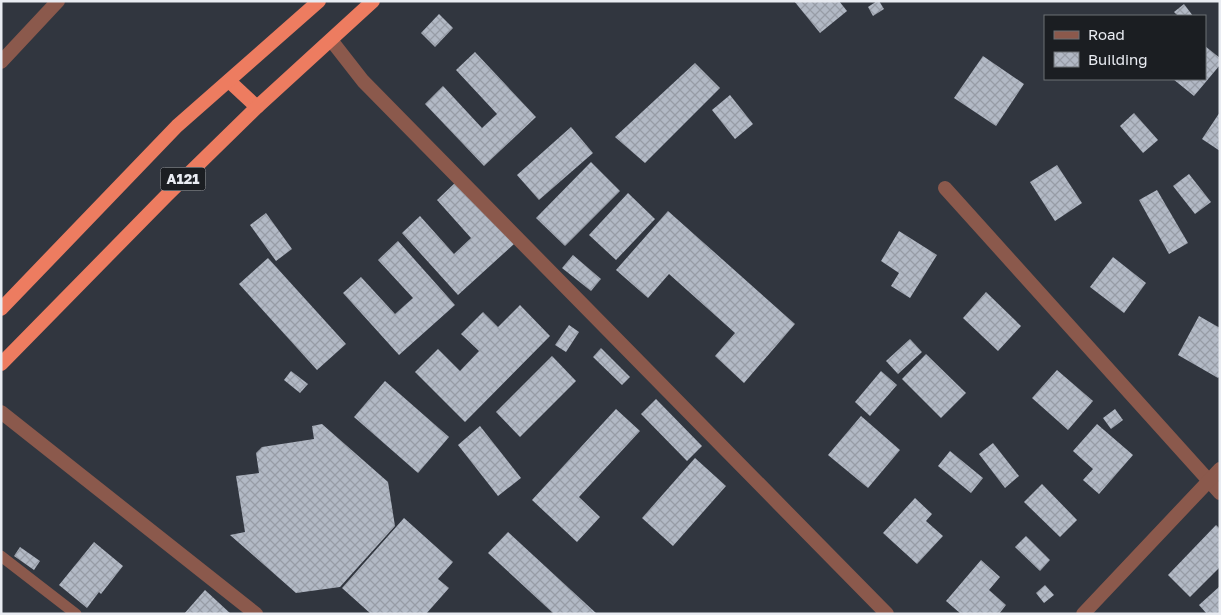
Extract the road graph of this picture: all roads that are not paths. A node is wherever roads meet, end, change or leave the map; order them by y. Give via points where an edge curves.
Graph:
1 (58, 1) edge
2 (318, 1) edge
3 (373, 1) edge
4 (331, 40) junction
5 (1, 62) edge
6 (229, 81) junction
7 (257, 107) junction
8 (945, 188) dead end
9 (1, 310) edge
10 (1, 364) edge
11 (1, 412) edge
12 (1220, 469) edge
13 (1209, 481) junction
14 (1220, 493) edge
15 (1, 556) edge
16 (76, 614) edge
17 (256, 614) edge
18 (887, 614) edge
19 (1082, 614) edge

1 - 5 street
2 - 6 highway, A121
3 - 4 highway, A121
4 - 7 highway, A121
4 - 18 street via 363,81
6 - 7 highway
6 - 9 highway, A121 via 177,126
7 - 10 highway, A121
8 - 13 street
11 - 17 street
12 - 13 street
13 - 14 street
13 - 19 street
15 - 16 lane

